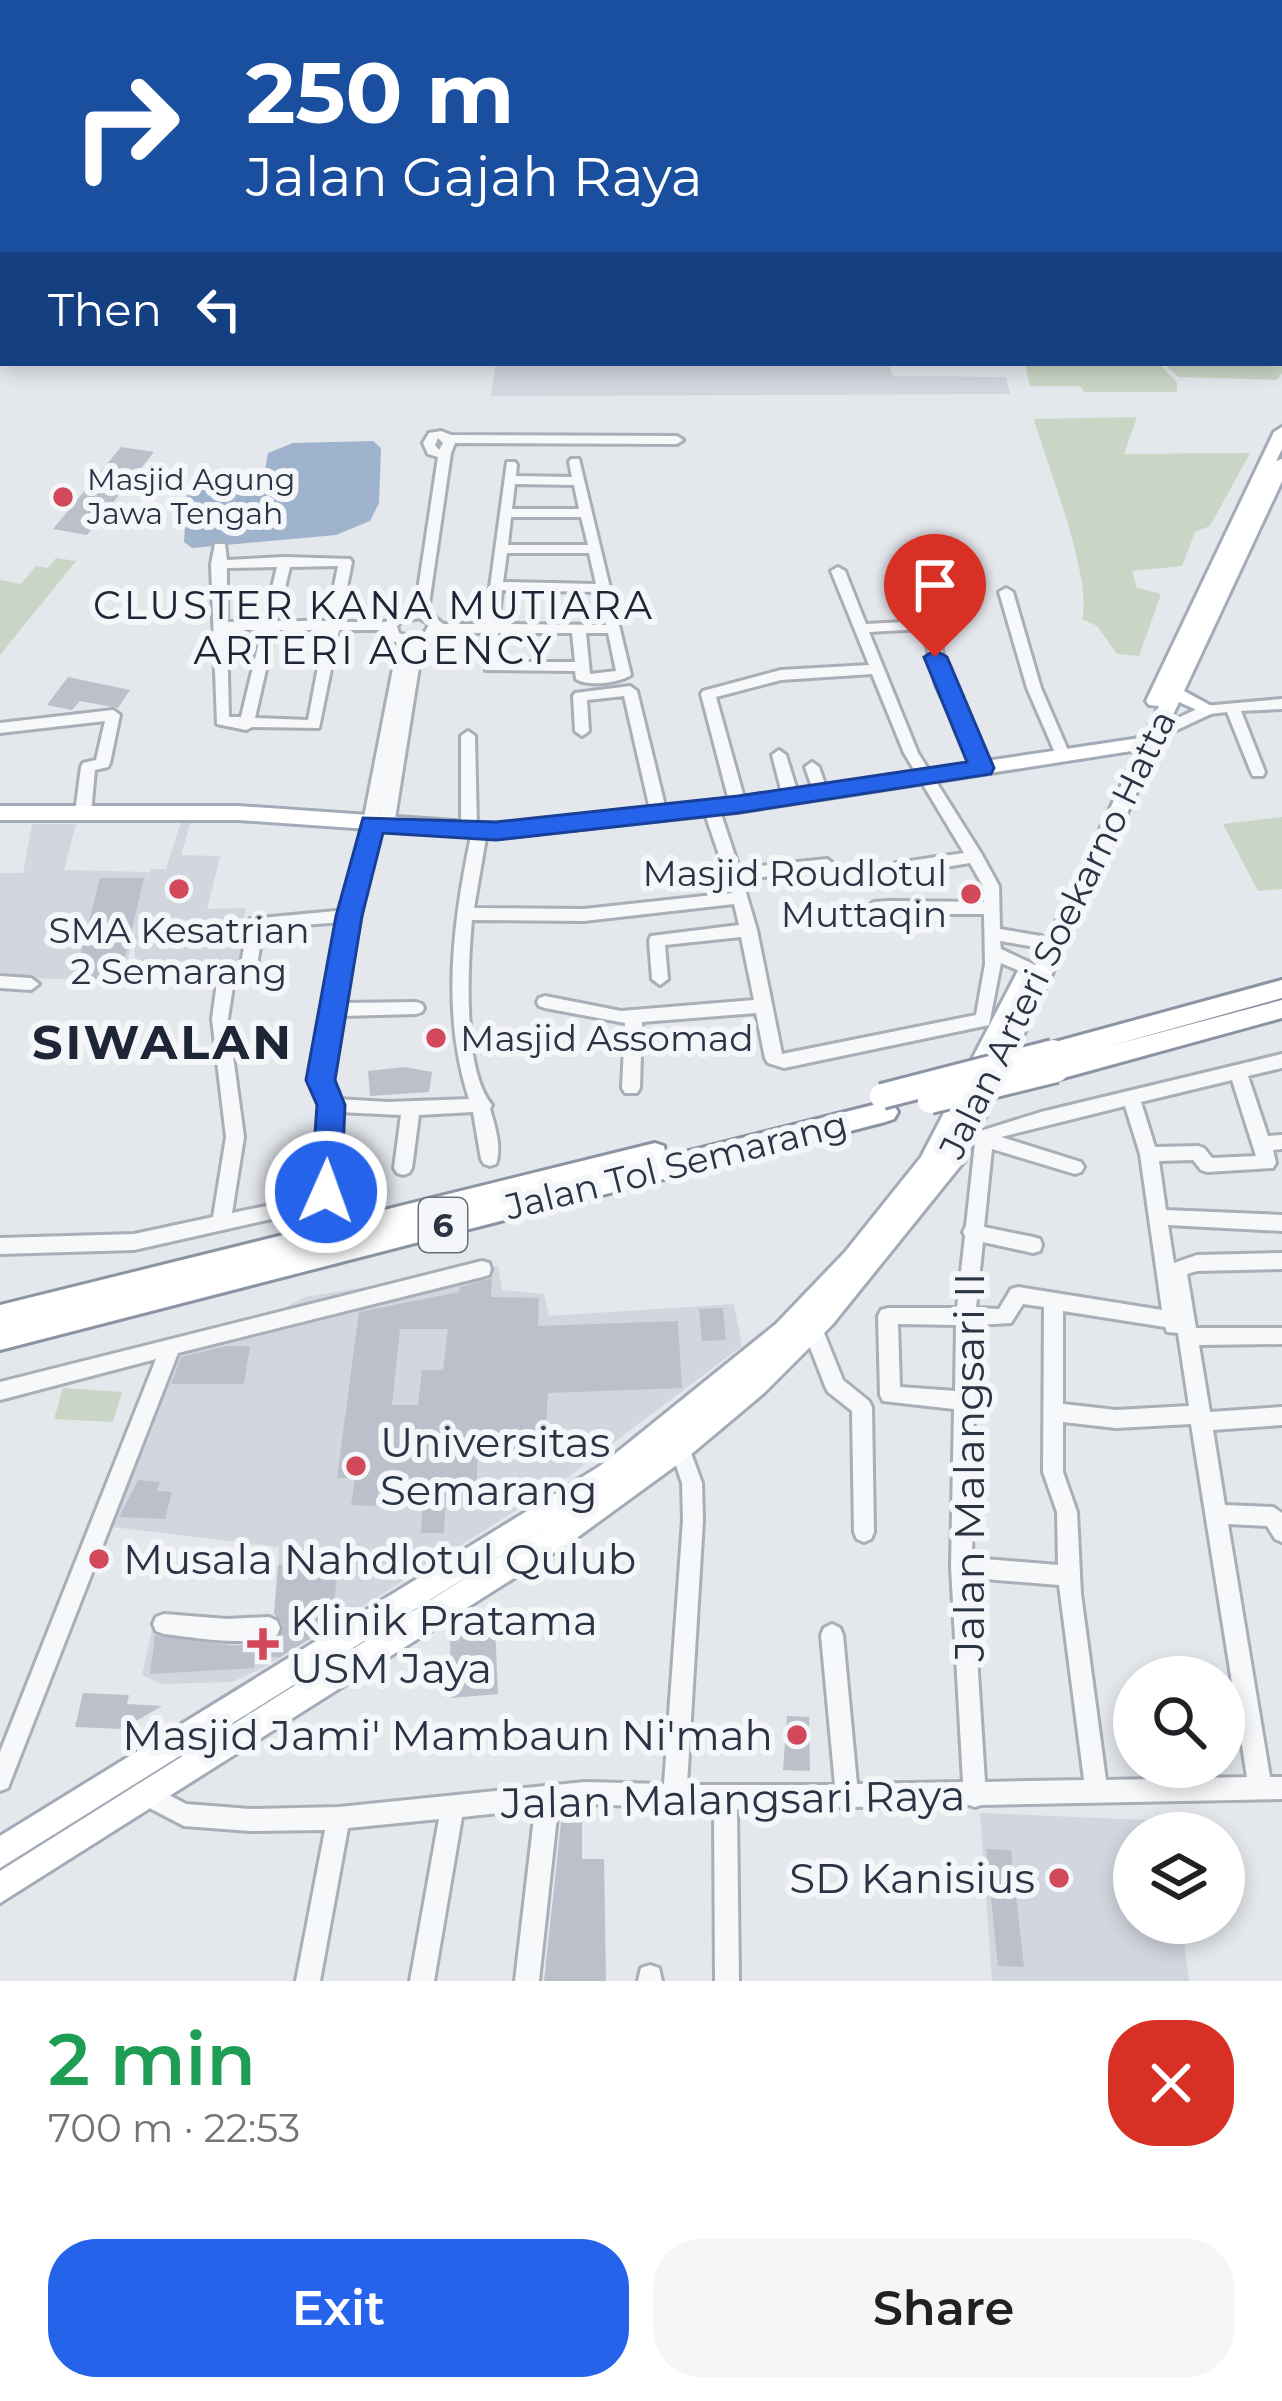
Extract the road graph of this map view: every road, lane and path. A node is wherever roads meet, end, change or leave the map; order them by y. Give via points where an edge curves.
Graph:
1 (0, 0) edge
2 (12, 0) edge
3 (1282, 432) edge
4 (677, 444) dead end
5 (575, 462) dead end
6 (1282, 464) edge
7 (580, 481) junction
8 (505, 513) junction
9 (587, 513) junction
10 (501, 549) junction
11 (596, 549) junction
12 (285, 561) junction
13 (838, 571) dead end
14 (496, 586) junction
15 (604, 588) junction
16 (921, 589) dead end
17 (1006, 592) dead end
18 (421, 613) junction
19 (272, 625) junction
20 (927, 625) junction
21 (220, 626) junction
22 (332, 626) junction
23 (390, 626) junction
24 (436, 628) junction
25 (491, 628) junction
26 (579, 628) junction
27 (862, 628) junction
28 (615, 629) junction
29 (410, 642) junction
30 (582, 666) junction
31 (879, 669) junction
32 (220, 692) junction
33 (256, 692) junction
34 (1174, 694) junction
35 (1282, 704) edge
36 (1232, 706) junction
37 (1208, 710) junction
38 (246, 725) junction
39 (0, 728) edge
40 (582, 731) dead end
41 (468, 736) dead end
42 (1143, 739) junction
43 (779, 755) dead end
44 (1063, 755) junction
45 (812, 767) dead end
46 (982, 768) junction
47 (1258, 772) dead end
48 (926, 777) junction
49 (820, 793) junction
50 (791, 797) junction
51 (738, 805) junction
52 (711, 808) junction
53 (0, 813) edge
54 (83, 813) junction
55 (659, 814) junction
56 (379, 824) junction
57 (474, 831) junction
58 (976, 857) junction
59 (827, 865) dead end
60 (896, 868) dead end
61 (733, 874) junction
62 (741, 898) junction
63 (874, 908) dead end
64 (993, 908) junction
65 (465, 914) junction
66 (349, 916) junction
67 (749, 930) junction
68 (1041, 942) junction
69 (993, 943) junction
70 (1029, 969) junction
71 (660, 979) dead end
72 (0, 982) edge
73 (31, 984) dead end
74 (1282, 988) edge
75 (545, 1002) dead end
76 (761, 1006) junction
77 (416, 1008) dead end
78 (1282, 1009) edge
79 (331, 1010) junction
80 (634, 1017) junction
81 (1055, 1061) junction
82 (1282, 1061) edge
83 (1239, 1075) junction
84 (631, 1088) dead end
85 (1131, 1098) junction
86 (884, 1104) junction
87 (331, 1105) junction
88 (483, 1105) junction
89 (411, 1109) junction
90 (976, 1136) junction
91 (1272, 1143) edge
92 (1149, 1154) junction
93 (490, 1159) dead end
94 (403, 1168) dead end
95 (1075, 1168) dead end
96 (1161, 1217) junction
97 (222, 1221) junction
98 (1282, 1223) edge
99 (972, 1232) junction
100 (1033, 1245) dead end
101 (0, 1246) edge
102 (1282, 1262) edge
103 (482, 1269) dead end
104 (1054, 1302) junction
105 (966, 1314) junction
106 (0, 1317) edge
107 (813, 1329) junction
108 (1179, 1329) junction
109 (1282, 1336) edge
110 (0, 1338) edge
111 (166, 1352) junction
112 (0, 1391) edge
113 (965, 1401) junction
114 (1053, 1412) junction
115 (1282, 1416) edge
116 (1196, 1419) junction
117 (680, 1448) junction
118 (1200, 1472) dead end
119 (1215, 1514) junction
120 (863, 1532) dead end
121 (1282, 1532) edge
122 (961, 1567) junction
123 (1070, 1576) junction
124 (164, 1624) dead end
125 (269, 1628) dead end
126 (832, 1635) dead end
127 (132, 1771) junction
128 (0, 1780) edge
129 (1096, 1788) junction
130 (1271, 1788) edge
131 (145, 1794) junction
132 (847, 1794) junction
133 (975, 1796) junction
134 (675, 1797) junction
135 (725, 1798) junction
136 (548, 1799) junction
137 (453, 1805) junction
138 (340, 1818) junction
139 (0, 1852) edge
140 (0, 1888) edge
141 (308, 1981) edge
142 (422, 1981) edge
143 (527, 1981) edge
144 (727, 1981) edge

1 - 2 street
3 - 42 main road, Jalan Arteri Soekarno Hatta
4 - 18 street via 448,446
5 - 7 street
6 - 34 main road, Jalan Arteri Soekarno Hatta
7 - 8 street via 510,472
7 - 9 street
8 - 9 street
8 - 10 street
9 - 11 street
10 - 11 street
10 - 14 street
11 - 15 street
12 - 19 street
12 - 21 street via 219,556
12 - 22 street via 345,562
13 - 27 street
14 - 15 street
14 - 25 street
15 - 28 street
16 - 20 street
17 - 44 street
18 - 23 street
18 - 24 street
19 - 21 street
19 - 22 street
19 - 33 street
20 - 27 street
20 - 46 street via 943,685
21 - 32 street
22 - 23 street
22 - 38 street via 314,725
23 - 29 street
24 - 25 street
24 - 29 street
25 - 26 street
25 - 30 street via 493,668
26 - 28 street
26 - 30 street
27 - 31 street
28 - 30 street via 624,675 583,679
29 - 56 street
31 - 48 street
31 - 51 street via 782,675 708,694
32 - 33 street
32 - 38 street via 222,721
33 - 38 street
34 - 37 main road
34 - 42 main road, Jalan Arteri Soekarno Hatta
35 - 36 street
36 - 37 street
36 - 47 street
37 - 42 street
39 - 54 street via 113,716 103,763 88,767
40 - 55 street via 580,695 630,691
41 - 57 street
42 - 44 main road
42 - 68 main road, Jalan Arteri Soekarno Hatta
42 - 90 main road, Jalan Arteri Soekarno Hatta
43 - 50 street
44 - 46 main road
45 - 49 street
46 - 48 main road
48 - 49 main road
48 - 58 street
49 - 50 main road
50 - 51 main road
51 - 52 main road
52 - 55 main road
52 - 61 street
53 - 54 main road
54 - 56 main road
55 - 57 main road
56 - 57 main road
56 - 66 street
57 - 65 street
58 - 60 street
58 - 64 street
59 - 61 street
61 - 62 street
62 - 65 street via 584,915
62 - 67 street
63 - 64 street
64 - 69 street
65 - 88 street via 461,1011 466,1059
66 - 79 street
66 - 97 street via 256,922 248,974 225,982 220,1019 235,1137
67 - 71 street via 657,940
67 - 76 street
68 - 69 street
68 - 70 main road, Jalan Arteri Soekarno Hatta
69 - 70 street
69 - 76 street via 992,984 979,1022 781,1061 773,1057
70 - 127 main road, Jalan Arteri Soekarno Hatta via 929,1164 784,1332 609,1474
72 - 73 street
74 - 81 highway, Jalan Tol Semarang / 6
75 - 80 street
76 - 80 street
77 - 79 street
78 - 81 highway, Jalan Tol Semarang / 6
79 - 87 street via 321,1080
80 - 84 street
81 - 86 highway, Jalan Tol Semarang / 6, bridge
82 - 83 street
83 - 85 street
83 - 91 street
85 - 90 street
85 - 92 street
86 - 106 highway, Jalan Tol Semarang / 6
86 - 110 highway, Jalan Tol Semarang / 6
87 - 89 street
87 - 97 street via 321,1198
88 - 89 street
88 - 93 street
89 - 94 street
90 - 95 street
90 - 99 street, Jalan Malangsari II
90 - 107 main road, Jalan Arteri Soekarno Hatta
91 - 92 street via 1268,1162 1207,1165 1198,1153
92 - 96 street
96 - 98 street
96 - 108 street
97 - 101 street via 95,1247
99 - 100 street
99 - 105 street, Jalan Malangsari II
102 - 108 street via 1183,1265
103 - 111 street
104 - 105 street via 1018,1295 1004,1317
104 - 108 street
104 - 114 street
105 - 113 street, Jalan Malangsari II
105 - 113 street via 888,1316 890,1395
107 - 117 main road, Jalan Arteri Soekarno Hatta
107 - 120 street via 835,1386 862,1408
108 - 109 street
108 - 116 street
111 - 112 street
111 - 128 street
113 - 122 street, Jalan Malangsari II
114 - 116 street
114 - 123 street
115 - 116 street
116 - 118 street
116 - 119 street
117 - 131 main road, Jalan Arteri Soekarno Hatta via 562,1533
117 - 134 street via 693,1520
119 - 121 street via 1273,1517
119 - 130 street
122 - 123 street
122 - 133 street, Jalan Malangsari II
123 - 129 street
124 - 125 street
126 - 132 street
127 - 131 street
127 - 139 main road, Jalan Arteri Soekarno Hatta
129 - 130 street, Jalan Malangsari Raya
129 - 133 street, Jalan Malangsari Raya
131 - 138 street, Jalan Malangsari Raya via 169,1810 212,1819
131 - 140 main road, Jalan Arteri Soekarno Hatta
132 - 133 street, Jalan Malangsari Raya
132 - 135 street, Jalan Malangsari Raya
134 - 135 street, Jalan Malangsari Raya
134 - 136 street, Jalan Malangsari Raya
135 - 144 street
136 - 137 street, Jalan Malangsari Raya
136 - 143 street
137 - 138 street, Jalan Malangsari Raya
137 - 142 street
138 - 141 street

